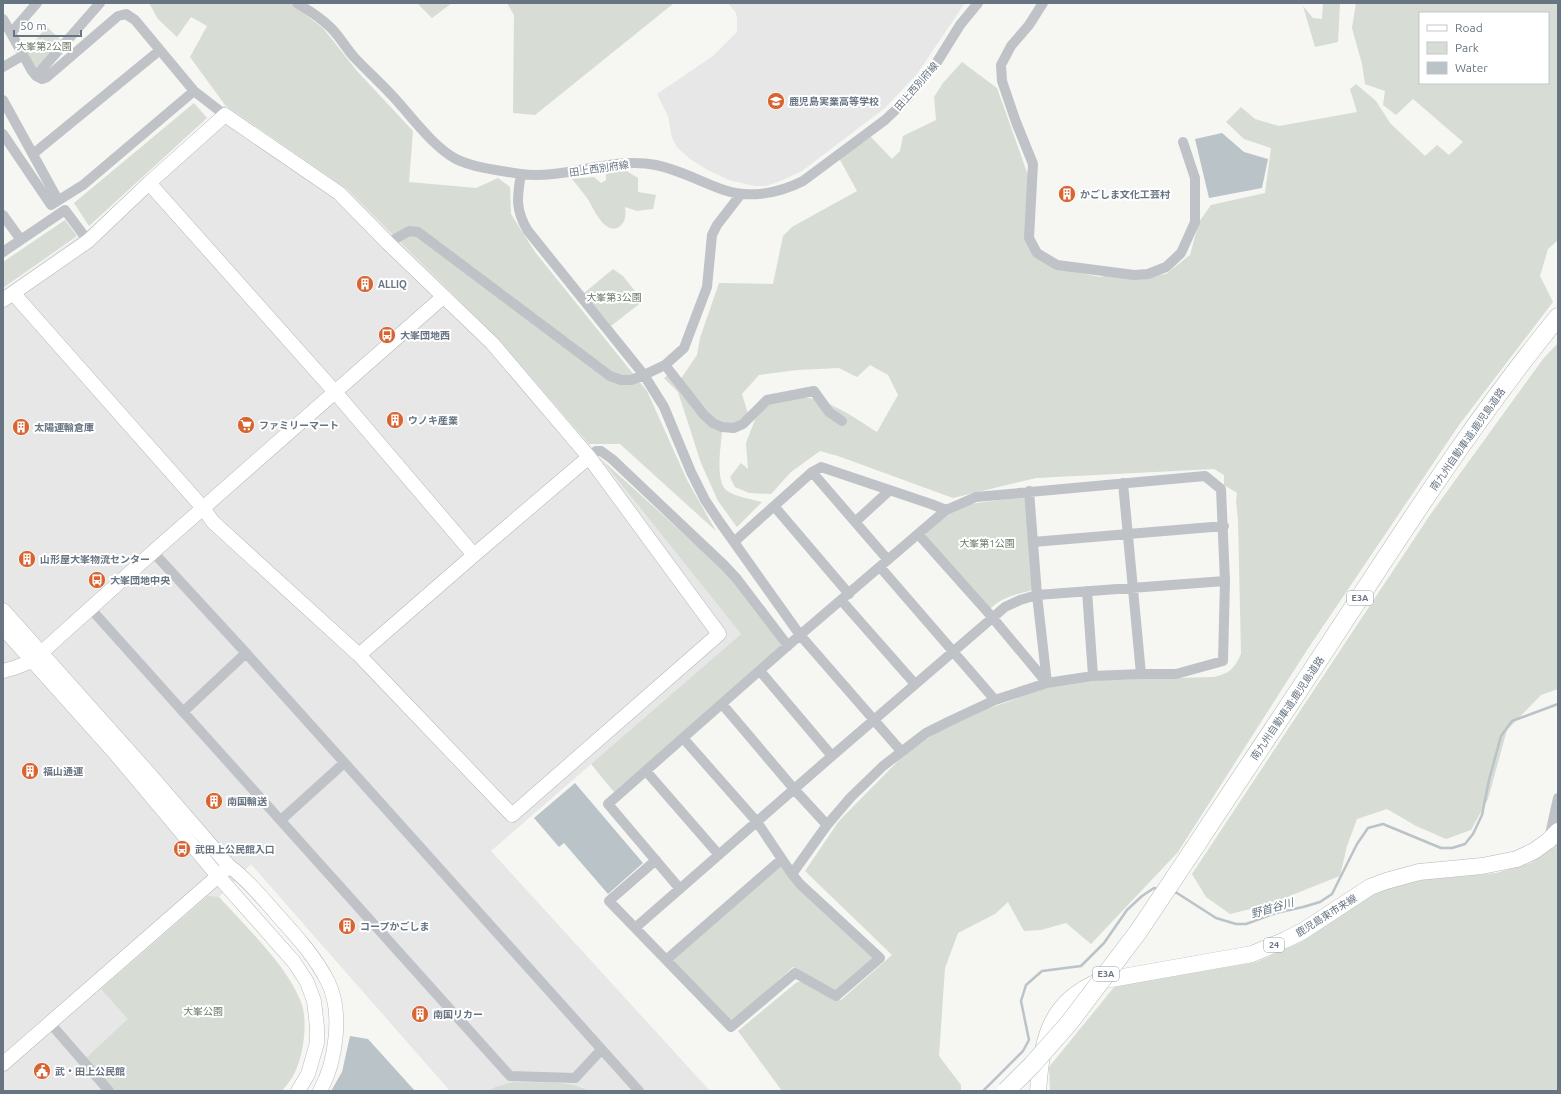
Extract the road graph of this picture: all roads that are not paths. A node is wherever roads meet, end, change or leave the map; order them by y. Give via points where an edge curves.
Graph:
1 (37, 3) edge
2 (100, 3) edge
3 (298, 3) edge
4 (978, 3) edge
5 (1043, 3) edge
6 (3, 19) edge
7 (11, 33) junction
8 (160, 50) junction
9 (22, 56) junction
10 (3, 67) edge
11 (36, 76) junction
12 (194, 91) junction
13 (3, 100) edge
14 (225, 116) junction
15 (3, 134) edge
16 (1184, 142) dead end
17 (33, 154) junction
18 (521, 174) junction
19 (149, 183) junction
20 (741, 194) junction
21 (58, 200) junction
22 (3, 215) edge
23 (21, 240) junction
24 (88, 241) junction
25 (388, 243) junction
26 (3, 252) edge
27 (443, 296) junction
28 (8, 297) edge
29 (1558, 317) edge
30 (665, 365) junction
31 (644, 375) junction
32 (335, 392) junction
33 (842, 421) dead end
34 (589, 457) junction
35 (812, 472) junction
36 (1123, 484) junction
37 (890, 490) junction
38 (1029, 492) junction
39 (774, 506) junction
40 (203, 508) junction
41 (946, 510) junction
42 (855, 522) junction
43 (1224, 526) junction
44 (918, 534) junction
45 (1128, 534) junction
46 (734, 542) junction
47 (1033, 542) junction
48 (153, 552) junction
49 (474, 555) junction
50 (884, 564) junction
51 (1225, 581) junction
52 (1133, 588) junction
53 (1087, 591) junction
54 (1037, 595) junction
55 (845, 597) junction
56 (90, 608) junction
57 (3, 610) edge
58 (992, 617) junction
59 (3, 628) edge
60 (800, 635) junction
61 (788, 646) junction
62 (953, 651) junction
63 (246, 653) junction
64 (359, 655) junction
65 (37, 657) junction
66 (3, 671) edge
67 (760, 671) junction
68 (1141, 674) junction
69 (1093, 676) junction
70 (915, 684) junction
71 (1047, 684) junction
72 (995, 700) junction
73 (722, 704) junction
74 (183, 712) junction
75 (874, 720) junction
76 (683, 738) junction
77 (901, 751) junction
78 (832, 756) junction
79 (344, 763) junction
80 (646, 771) junction
81 (794, 789) junction
82 (1558, 798) edge
83 (281, 820) junction
84 (757, 822) junction
85 (827, 825) junction
86 (1553, 836) edge
87 (719, 855) junction
88 (782, 859) junction
89 (656, 860) junction
90 (229, 866) junction
91 (792, 874) junction
92 (218, 876) junction
93 (680, 889) junction
94 (635, 928) junction
95 (666, 960) junction
96 (50, 1023) junction
97 (601, 1050) junction
98 (3, 1064) edge
99 (109, 1091) edge
100 (298, 1091) edge
101 (320, 1091) edge
102 (639, 1091) edge
103 (1006, 1091) edge
104 (1038, 1091) edge

1 - 7 street
2 - 11 street
3 - 18 street, 田上西別府線 via 330,27 353,56 448,154 457,160 474,165
4 - 20 street, 田上西別府線 via 960,25 938,62 906,100 885,120 803,181 777,192
5 - 16 street via 1001,64 1002,81 1033,164 1030,238 1037,253 1057,265 1134,275 1148,274 1166,267 1181,253 1195,222 1195,178
6 - 7 street
7 - 9 street
8 - 11 street via 135,20 126,14 118,16 47,77 42,80
8 - 12 street
8 - 17 street
9 - 10 street
9 - 11 street
12 - 14 street
12 - 21 street via 83,186
13 - 17 street
14 - 19 street
14 - 25 street via 339,193
15 - 21 street via 51,205
17 - 21 street
18 - 20 street, 田上西別府線 via 566,173 642,163 677,170
18 - 31 street via 517,195 518,209 528,231
19 - 24 street
19 - 32 street
20 - 30 street via 712,235 707,287 684,348
22 - 23 street
23 - 24 street via 65,210
23 - 26 street
24 - 28 street
25 - 27 street
25 - 31 street via 409,232 418,232 610,376 631,380
27 - 32 street
27 - 34 street via 492,343
28 - 40 street
29 - 103 highway, 南九州自動車道;鹿児島道路 / E3A, bridge via 1479,420 1138,932 1070,1023
30 - 31 street
30 - 33 street via 704,415 722,427 734,428 743,424 767,400 814,391 829,412
31 - 46 street via 666,412 705,500
32 - 40 street
32 - 49 street
34 - 49 street
34 - 61 street via 596,451 602,451 612,459 724,565
34 - 64 street via 719,634 512,815
35 - 37 street via 822,467
35 - 39 street
35 - 42 street
36 - 38 street
36 - 43 street via 1205,476 1221,489
36 - 45 street
37 - 41 street
37 - 42 street
38 - 41 street via 976,497
38 - 47 street
39 - 46 street
39 - 55 street
40 - 48 street
40 - 64 street via 213,522
41 - 44 street
42 - 50 street
43 - 45 street
43 - 51 street
44 - 50 street
44 - 58 street
45 - 47 street
45 - 52 street
46 - 60 street
47 - 54 street
48 - 56 street
48 - 63 street
49 - 64 street
50 - 55 street
50 - 62 street
51 - 52 street
51 - 68 street via 1223,660 1176,674
52 - 53 street
52 - 68 street
53 - 54 street
53 - 69 street
54 - 58 street via 1020,600
54 - 71 street
55 - 60 street
55 - 70 street
56 - 65 street
56 - 74 street
57 - 65 street
58 - 62 street
58 - 71 street
59 - 65 street
60 - 61 street
60 - 75 street
61 - 67 street
62 - 70 street
62 - 72 street
63 - 74 street
63 - 79 street
65 - 66 street
65 - 90 street via 145,769
65 - 92 street
67 - 73 street
67 - 78 street
68 - 69 street
69 - 71 street
70 - 75 street
71 - 72 street
72 - 77 street via 926,733
73 - 76 street
73 - 81 street
74 - 83 street
75 - 77 street
75 - 78 street
76 - 80 street
76 - 84 street
77 - 85 street via 850,798
78 - 81 street
79 - 83 street
79 - 97 street
80 - 87 street
80 - 89 street via 608,804
81 - 84 street
81 - 85 street
82 - 86 street
83 - 97 street via 510,1076 575,1078
84 - 87 street
84 - 88 street
85 - 91 street
86 - 104 main road, 鹿児島東市来線 / 24 via 1529,854 1517,859 1419,872 1370,887 1303,931 1252,954 1100,981 1086,987 1062,1006 1052,1021 1040,1057
87 - 93 street
88 - 91 street
88 - 95 street
89 - 93 street
89 - 94 street via 609,901
90 - 92 street
90 - 101 street via 245,878 307,948 329,983 336,1017 335,1046 332,1064
91 - 95 street via 880,958 836,996 795,973 731,1027
92 - 96 street
92 - 100 street via 294,962 308,982 318,1027 317,1043 308,1074
93 - 94 street
94 - 95 street
96 - 98 street
96 - 99 street
97 - 102 street

